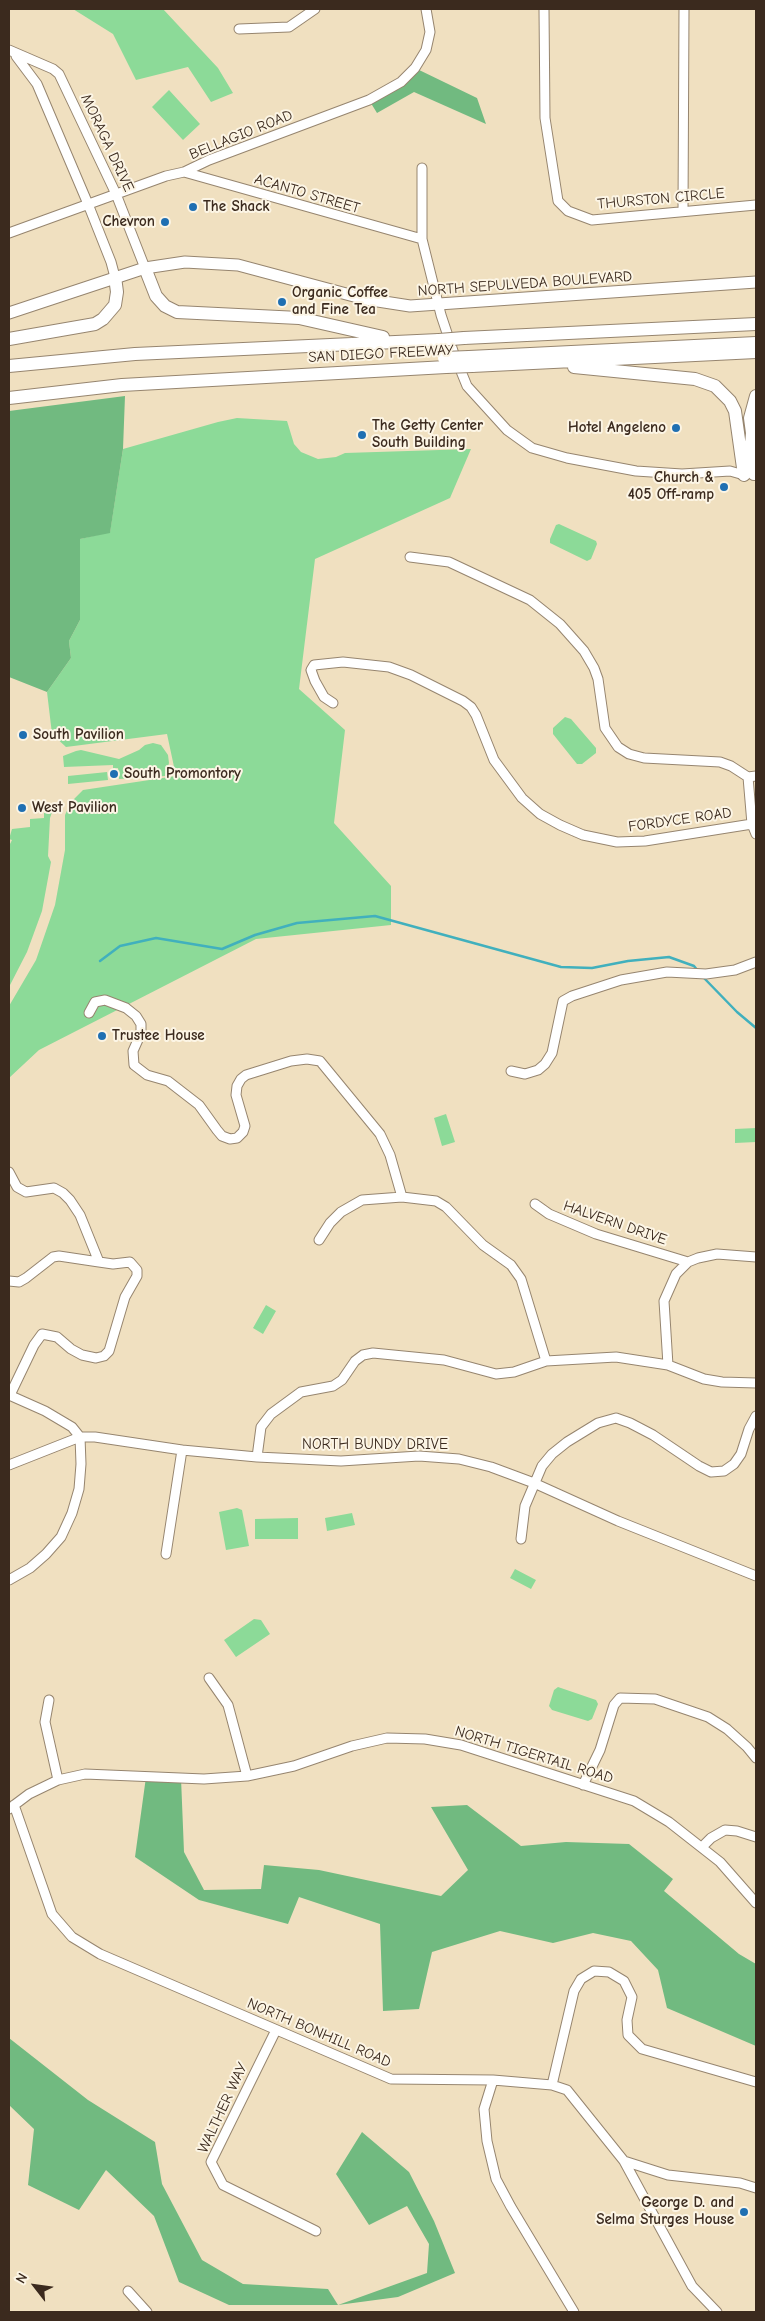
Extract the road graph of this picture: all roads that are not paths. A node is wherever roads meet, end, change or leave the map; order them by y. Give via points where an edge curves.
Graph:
1 (315, 9) edge
2 (426, 9) edge
3 (544, 9) edge
4 (684, 9) edge
5 (239, 29) dead end
6 (11, 52) edge
7 (46, 66) junction
8 (34, 80) junction
9 (422, 168) dead end
10 (184, 172) junction
11 (116, 194) junction
12 (88, 204) junction
13 (756, 205) edge
14 (683, 211) junction
15 (9, 233) edge
16 (422, 239) junction
17 (145, 268) junction
18 (115, 277) junction
19 (756, 282) edge
20 (439, 306) junction
21 (9, 313) edge
22 (756, 315) edge
23 (756, 324) edge
24 (703, 326) junction
25 (9, 339) edge
26 (400, 341) junction
27 (756, 343) edge
28 (756, 352) edge
29 (471, 361) junction
30 (445, 362) junction
31 (532, 363) junction
32 (9, 366) edge
33 (9, 389) edge
34 (756, 396) edge
35 (9, 398) edge
36 (754, 436) edge
37 (751, 468) edge
38 (410, 557) dead end
39 (333, 703) dead end
40 (752, 777) edge
41 (752, 824) junction
42 (756, 834) edge
43 (756, 962) edge
44 (89, 1013) dead end
45 (511, 1071) dead end
46 (9, 1172) edge
47 (402, 1197) junction
48 (535, 1204) dead end
49 (319, 1240) dead end
50 (756, 1257) edge
51 (99, 1262) junction
52 (688, 1262) junction
53 (9, 1281) edge
54 (546, 1361) junction
55 (668, 1365) junction
56 (756, 1383) edge
57 (10, 1395) edge
58 (756, 1416) edge
59 (80, 1437) junction
60 (182, 1450) junction
61 (257, 1457) junction
62 (9, 1465) edge
63 (534, 1484) junction
64 (521, 1539) dead end
65 (166, 1554) dead end
66 (756, 1576) edge
67 (9, 1580) edge
68 (209, 1678) dead end
69 (49, 1700) dead end
70 (756, 1758) edge
71 (247, 1776) junction
72 (58, 1780) junction
73 (583, 1785) junction
74 (11, 1807) edge
75 (756, 1837) edge
76 (702, 1847) junction
77 (756, 1903) edge
78 (276, 2030) junction
79 (493, 2080) junction
80 (756, 2082) edge
81 (552, 2085) junction
82 (624, 2161) junction
83 (756, 2188) edge
84 (316, 2231) dead end
85 (128, 2291) dead end
86 (147, 2312) edge
87 (574, 2312) edge
88 (717, 2312) edge

1 - 5 street via 289,27
2 - 10 street, BELLAGIO ROAD via 430,32 426,50 401,82 369,100
3 - 14 street, THURSTON CIRCLE via 545,118 558,201 568,211 592,220
4 - 14 street
6 - 7 street, MORAGA DRIVE
6 - 8 street, MORAGA DRIVE
7 - 8 street
7 - 11 street, MORAGA DRIVE via 60,74
8 - 12 street, MORAGA DRIVE
9 - 16 street
10 - 11 street, BELLAGIO ROAD
10 - 16 street, ACANTO STREET
11 - 12 street, BELLAGIO ROAD
11 - 17 street, MORAGA DRIVE
12 - 15 street, BELLAGIO ROAD
12 - 18 street, MORAGA DRIVE
13 - 14 street, THURSTON CIRCLE
16 - 20 street
17 - 18 main road, NORTH SEPULVEDA BOULEVARD
17 - 20 main road, NORTH SEPULVEDA BOULEVARD via 185,262 226,263 365,299 410,306
17 - 26 highway via 156,296 177,312 299,318
18 - 21 main road, NORTH SEPULVEDA BOULEVARD
18 - 25 highway via 115,305 95,324
19 - 20 main road, NORTH SEPULVEDA BOULEVARD
20 - 37 street via 462,376 472,393 507,430 532,448 636,471 682,474
22 - 24 highway
23 - 24 highway, SAN DIEGO FREEWAY
24 - 26 highway, SAN DIEGO FREEWAY, bridge
26 - 32 highway, SAN DIEGO FREEWAY via 134,354
27 - 29 highway
28 - 31 highway, SAN DIEGO FREEWAY
29 - 30 highway, SAN DIEGO FREEWAY, bridge
29 - 31 highway, SAN DIEGO FREEWAY
30 - 33 highway via 132,376
30 - 35 highway, SAN DIEGO FREEWAY via 68,390
31 - 37 highway via 695,379 715,386 735,411
34 - 36 highway via 750,418
36 - 37 highway
38 - 40 street via 449,562 530,600 560,624 580,645 594,668 605,728 618,747 644,758 720,762
39 - 41 street, FORDYCE ROAD via 324,697 315,681 311,670 314,665 343,662 389,667 463,701 476,715 494,760 522,798 540,814 583,835 617,842 645,841
40 - 41 street
41 - 42 street
43 - 45 street via 728,972 667,972 621,980 572,996 563,1001 552,1053 545,1064 525,1074
44 - 47 street via 95,1002 105,1000 126,1008 136,1016 140,1033 134,1051 134,1065 140,1072 168,1081 198,1105 222,1136 230,1139 243,1132 245,1126 236,1095 241,1079 291,1061 320,1061 380,1134 390,1155
46 - 51 street via 17,1186 26,1192 54,1188 63,1192 80,1215
47 - 49 street via 355,1202 330,1223
47 - 54 street via 436,1201 446,1207 470,1234 510,1266 521,1279
48 - 52 street, HALVERN DRIVE via 549,1214 596,1234
50 - 52 street via 717,1254
51 - 53 street via 53,1257 19,1282
51 - 57 street via 113,1264 125,1261 135,1266 137,1276 125,1297 109,1351 96,1358 82,1355 57,1337 42,1334
52 - 55 street via 676,1274 664,1301
54 - 55 street via 616,1358
54 - 61 street via 514,1372 496,1374 444,1360 373,1353 363,1355 333,1386 301,1392 271,1414 261,1427
55 - 56 street via 704,1379
57 - 59 street via 72,1427
58 - 63 street via 741,1454 724,1471 711,1472 653,1435 616,1418 598,1424 552,1454
59 - 60 street, NORTH BUNDY DRIVE
59 - 62 street, NORTH BUNDY DRIVE
59 - 67 street via 79,1489 61,1537 30,1568
60 - 61 street, NORTH BUNDY DRIVE
60 - 65 street
61 - 63 street, NORTH BUNDY DRIVE via 341,1461 419,1456 459,1459 491,1467
63 - 64 street via 525,1506
63 - 66 street, NORTH BUNDY DRIVE
68 - 71 street via 228,1705
69 - 72 street via 45,1722
70 - 73 street via 727,1729 708,1717 655,1700 620,1698 614,1705 600,1750
71 - 72 street, NORTH TIGERTAIL ROAD via 204,1779 85,1774
71 - 73 street, NORTH TIGERTAIL ROAD via 294,1766 387,1738 425,1738 461,1745
72 - 74 street, NORTH TIGERTAIL ROAD
73 - 76 street, NORTH TIGERTAIL ROAD via 634,1801
74 - 78 street, NORTH BONHILL ROAD via 52,1914 72,1937 100,1954
75 - 76 street via 725,1830
76 - 77 street, NORTH TIGERTAIL ROAD via 720,1862
78 - 79 street, NORTH BONHILL ROAD via 391,2079
78 - 84 street, WALTHER WAY via 211,2162 223,2185
79 - 81 street, NORTH BONHILL ROAD
79 - 87 street via 484,2109 496,2179
80 - 81 street via 642,2048 628,2035 627,2020 632,1998 624,1981 609,1972 594,1971 582,1979 574,1991
81 - 82 street, NORTH BONHILL ROAD via 568,2090
82 - 83 street via 668,2175 740,2183
82 - 88 street, NORTH BONHILL ROAD via 692,2286
85 - 86 street

